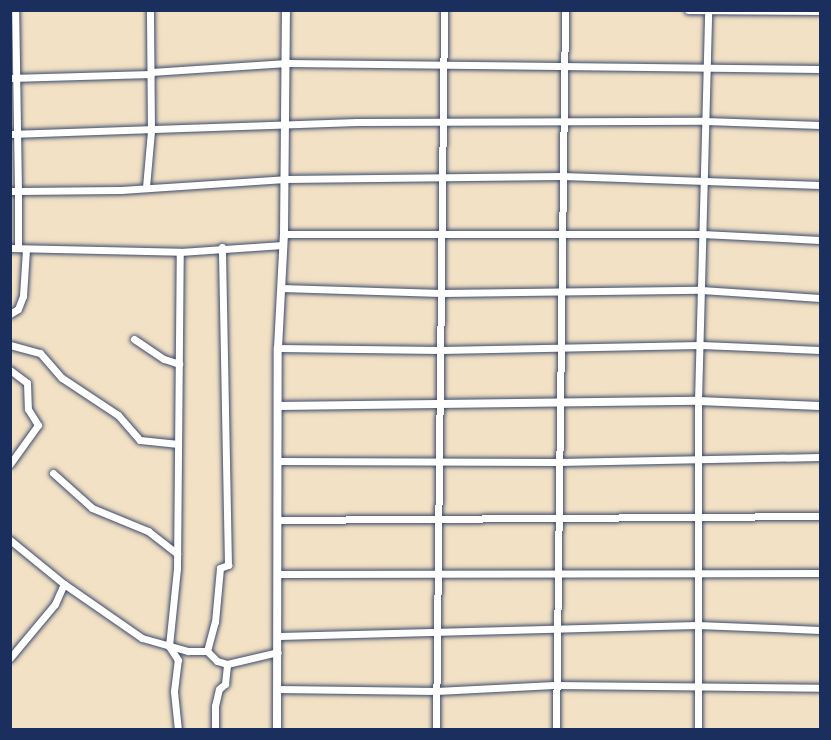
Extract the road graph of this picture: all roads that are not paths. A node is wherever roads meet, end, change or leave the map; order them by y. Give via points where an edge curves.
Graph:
1 (15, 10) edge
2 (150, 10) edge
3 (286, 10) edge
4 (444, 10) edge
5 (565, 10) edge
6 (688, 10) edge
7 (708, 11) edge
8 (820, 11) edge
9 (287, 63) junction
10 (445, 65) junction
11 (564, 66) junction
12 (707, 66) junction
13 (820, 69) edge
14 (151, 73) junction
15 (12, 78) edge
16 (705, 121) junction
17 (444, 122) junction
18 (564, 122) junction
19 (284, 124) junction
20 (820, 125) edge
21 (151, 131) junction
22 (13, 134) edge
23 (562, 176) junction
24 (285, 179) junction
25 (444, 179) junction
26 (702, 181) junction
27 (820, 185) edge
28 (146, 187) junction
29 (14, 191) edge
30 (284, 234) junction
31 (560, 234) junction
32 (702, 234) junction
33 (442, 236) junction
34 (820, 240) edge
35 (283, 245) junction
36 (222, 247) junction
37 (14, 248) edge
38 (26, 249) junction
39 (180, 252) junction
40 (281, 288) junction
41 (701, 290) junction
42 (559, 291) junction
43 (441, 293) junction
44 (820, 298) edge
45 (10, 314) edge
46 (134, 339) dead end
47 (10, 345) edge
48 (701, 345) junction
49 (558, 347) junction
50 (278, 348) junction
51 (440, 350) junction
52 (820, 350) edge
53 (179, 364) junction
54 (10, 370) edge
55 (699, 401) junction
56 (557, 403) junction
57 (278, 406) junction
58 (438, 406) junction
59 (820, 406) edge
60 (176, 444) junction
61 (820, 457) edge
62 (698, 460) junction
63 (279, 461) junction
64 (437, 461) junction
65 (558, 462) junction
66 (10, 464) edge
67 (53, 473) dead end
68 (699, 516) junction
69 (820, 516) edge
70 (436, 518) junction
71 (279, 520) junction
72 (558, 520) junction
73 (10, 540) edge
74 (177, 554) junction
75 (696, 572) junction
76 (436, 573) junction
77 (820, 573) edge
78 (279, 574) junction
79 (555, 575) junction
80 (64, 585) junction
81 (697, 625) junction
82 (820, 630) edge
83 (554, 631) junction
84 (437, 634) junction
85 (279, 636) junction
86 (169, 646) junction
87 (207, 651) junction
88 (278, 652) junction
89 (10, 658) edge
90 (227, 664) junction
91 (554, 685) junction
92 (700, 685) junction
93 (820, 688) edge
94 (278, 689) junction
95 (436, 691) junction
96 (178, 729) edge
97 (215, 729) edge
98 (277, 729) edge
99 (436, 729) edge
100 (556, 729) edge
101 (698, 729) edge

1 - 15 street
2 - 14 street
3 - 9 street
4 - 10 street
5 - 11 street
6 - 7 street
7 - 8 street
7 - 12 street
9 - 10 street
9 - 14 street
9 - 19 street
10 - 11 street
10 - 17 street
11 - 12 street
11 - 18 street
12 - 13 street
12 - 16 street
14 - 15 street
14 - 21 street
15 - 22 street
16 - 18 street
16 - 20 street
16 - 26 street
17 - 18 street
17 - 19 street
17 - 25 street
18 - 23 street
19 - 21 street
19 - 24 street
21 - 22 street
21 - 28 street
22 - 29 street
23 - 25 street
23 - 26 street
23 - 31 street
24 - 25 street
24 - 28 street
24 - 30 street
25 - 33 street
26 - 27 street
26 - 32 street
28 - 29 street
29 - 37 street
30 - 33 street
30 - 35 street
31 - 32 street
31 - 33 street
31 - 42 street
32 - 34 street
32 - 41 street
33 - 43 street
35 - 36 street
35 - 40 street
36 - 39 street
36 - 87 street via 228,566 220,568 216,622
37 - 38 street
38 - 39 street
38 - 45 street via 23,296 18,309
39 - 53 street
40 - 43 street
40 - 50 street
41 - 42 street
41 - 44 street
41 - 48 street
42 - 43 street
42 - 49 street
43 - 51 street
46 - 53 street
47 - 60 street via 40,353 62,378 118,415 140,440
48 - 49 street
48 - 52 street
48 - 55 street
49 - 51 street
49 - 56 street
50 - 51 street
50 - 57 street
51 - 58 street
53 - 60 street
54 - 66 street via 27,383 28,409 38,425
55 - 56 street
55 - 59 street
55 - 62 street
56 - 58 street
56 - 65 street
57 - 58 street
57 - 63 street
58 - 64 street
60 - 74 street
61 - 62 street
62 - 65 street
62 - 68 street
63 - 64 street
63 - 71 street
64 - 65 street
64 - 70 street
65 - 72 street
67 - 74 street via 92,508 148,531
68 - 69 street
68 - 72 street
68 - 75 street
70 - 71 street
70 - 72 street
70 - 76 street
71 - 78 street
72 - 79 street
73 - 80 street
74 - 86 street
75 - 77 street
75 - 79 street
75 - 81 street
76 - 78 street
76 - 79 street
76 - 84 street
78 - 85 street
79 - 83 street
80 - 86 street via 142,638
80 - 89 street via 55,603
81 - 82 street
81 - 83 street
81 - 92 street
83 - 84 street
83 - 91 street
84 - 85 street
84 - 95 street
85 - 88 street
86 - 87 street
86 - 96 street via 178,660 174,691
87 - 90 street
88 - 90 street
88 - 94 street
90 - 97 street via 225,684 219,689 215,706
91 - 92 street
91 - 95 street
91 - 100 street
92 - 93 street
92 - 101 street
94 - 95 street
94 - 98 street
95 - 99 street

